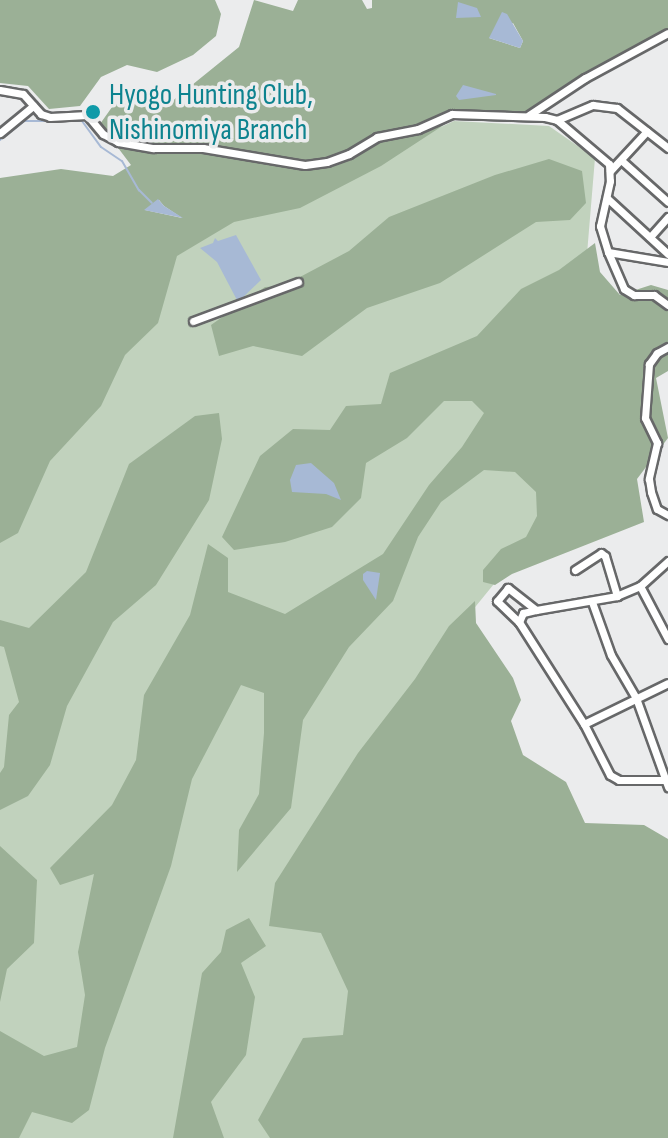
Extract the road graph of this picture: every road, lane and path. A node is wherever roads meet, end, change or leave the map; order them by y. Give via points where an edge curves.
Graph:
1 (668, 33) edge
2 (0, 90) edge
3 (33, 106) junction
4 (529, 115) junction
5 (557, 120) junction
6 (647, 131) junction
7 (0, 133) edge
8 (668, 148) edge
9 (621, 160) junction
10 (610, 171) junction
11 (607, 198) junction
12 (668, 202) edge
13 (668, 217) edge
14 (650, 237) junction
15 (608, 252) junction
16 (668, 254) edge
17 (668, 262) edge
18 (298, 282) dead end
19 (668, 305) edge
20 (193, 321) dead end
21 (668, 347) edge
22 (668, 515) edge
23 (668, 561) edge
24 (575, 570) dead end
25 (640, 586) junction
26 (617, 596) junction
27 (592, 602) junction
28 (536, 610) junction
29 (519, 622) junction
30 (668, 639) edge
31 (668, 683) edge
32 (636, 698) junction
33 (584, 724) junction
34 (667, 783) edge

1 - 4 street
2 - 3 street via 23,94
3 - 4 street via 50,117 87,115 118,142 203,148 305,165 327,162 377,137 418,129 452,114
3 - 7 street
4 - 5 street
5 - 6 street via 604,105 617,108
5 - 10 street via 605,158
6 - 8 street
6 - 9 street
9 - 10 street
9 - 12 street
10 - 11 street
11 - 14 street
11 - 15 street via 600,226
13 - 14 street
14 - 16 street
15 - 17 street
15 - 19 street via 624,289 654,295
18 - 20 street
21 - 22 street via 652,358 645,384 645,418 657,443 651,492 657,509
23 - 25 street
24 - 26 street via 601,553
25 - 26 street
25 - 30 street
26 - 27 street
27 - 28 street
27 - 32 street via 611,655
28 - 29 street via 523,613
28 - 29 street via 508,588 497,601
29 - 33 street
31 - 32 street
32 - 33 street
32 - 34 street
33 - 34 street via 610,775

